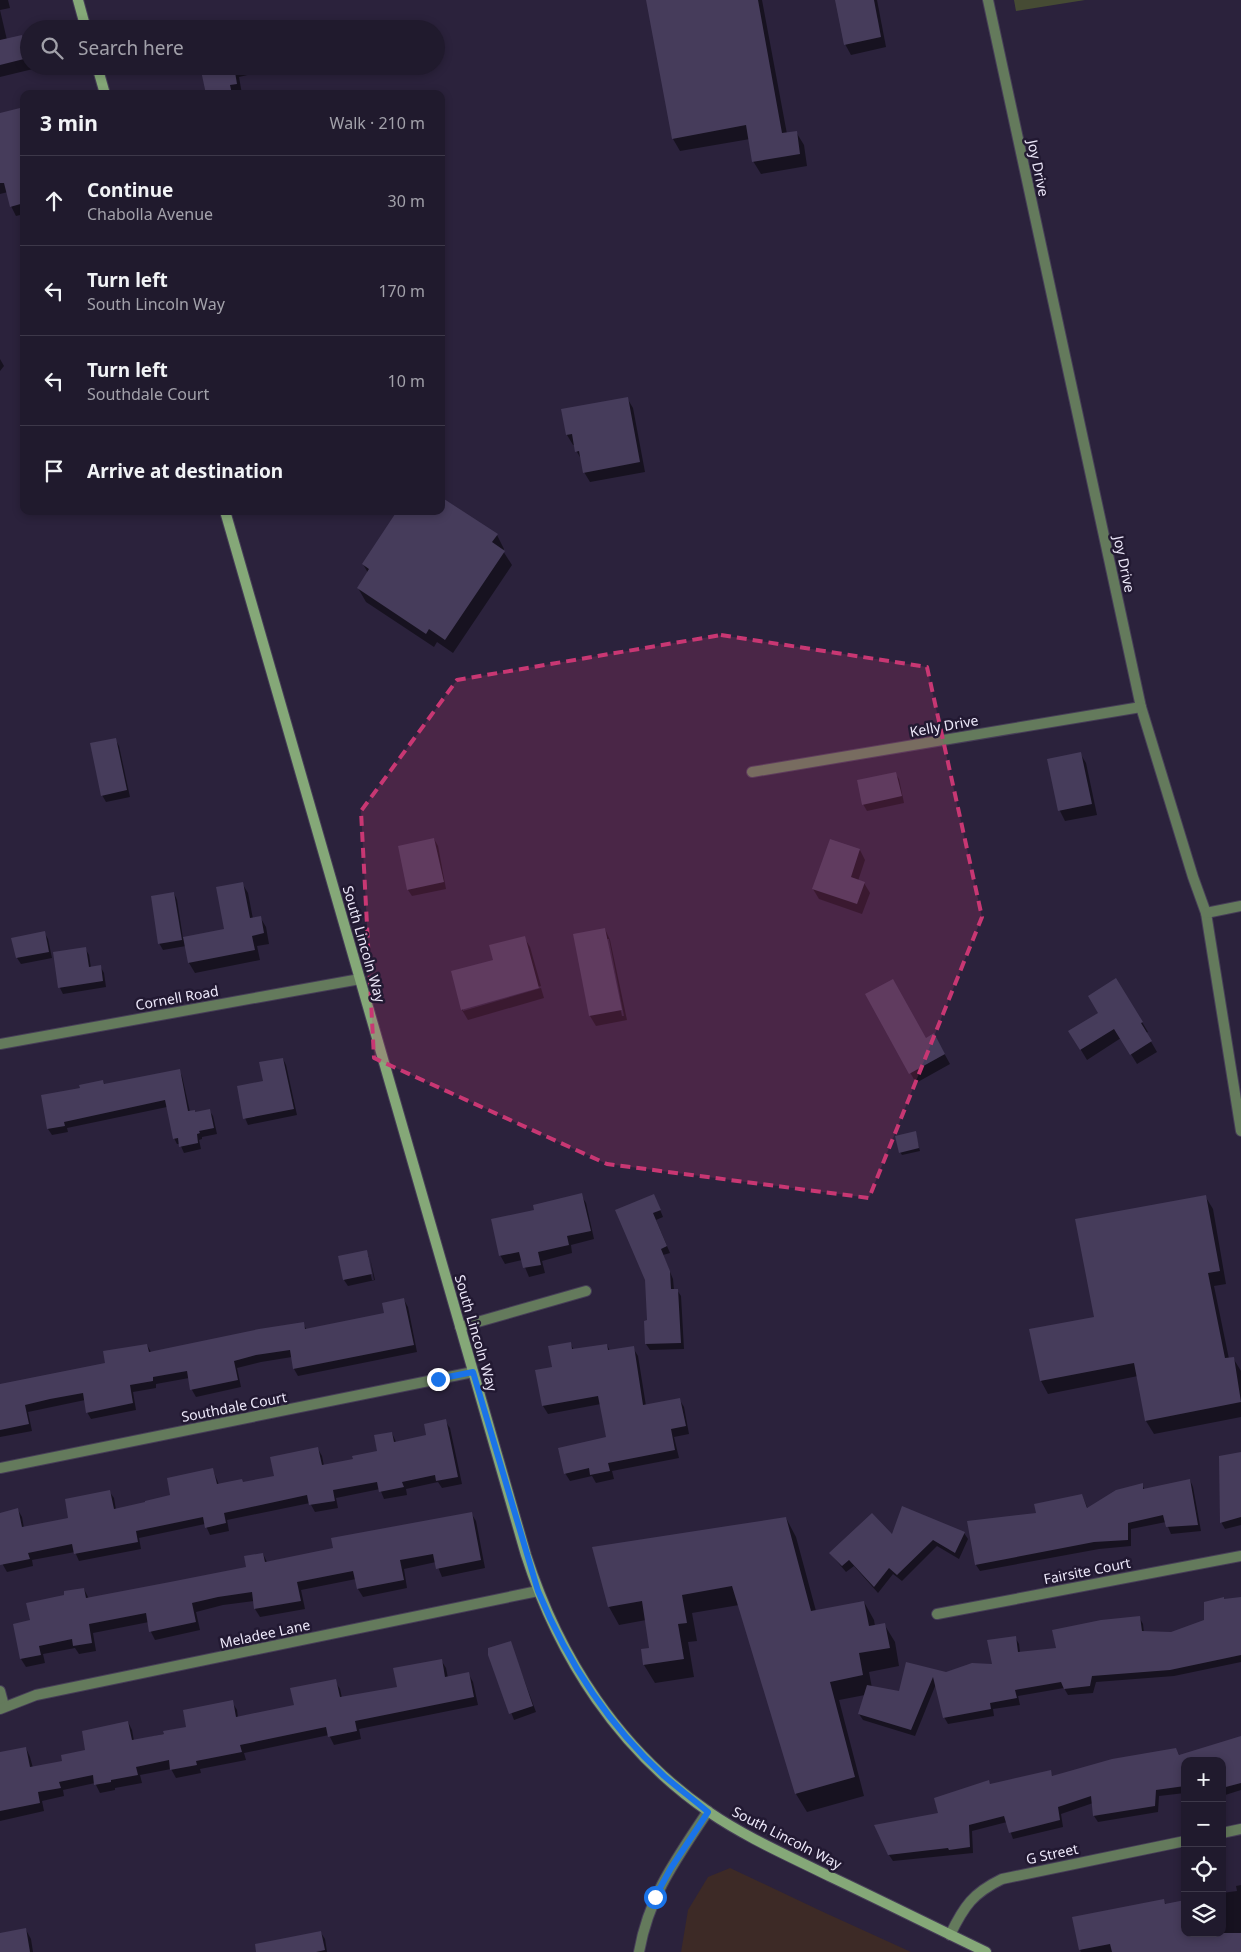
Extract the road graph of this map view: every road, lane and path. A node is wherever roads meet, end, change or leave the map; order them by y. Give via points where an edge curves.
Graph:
1 (78, 0) edge
2 (988, 0) edge
3 (84, 20) edge
4 (100, 75) edge
5 (104, 90) edge
6 (226, 515) edge
7 (1141, 707) junction
8 (752, 772) dead end
9 (1241, 906) edge
10 (1206, 913) junction
11 (360, 979) junction
12 (0, 1044) edge
13 (1241, 1131) edge
14 (586, 1291) dead end
15 (460, 1327) junction
16 (473, 1372) junction
17 (0, 1468) edge
18 (1241, 1556) edge
19 (538, 1591) junction
20 (937, 1614) dead end
21 (0, 1691) edge
22 (2, 1708) edge
23 (708, 1812) junction
24 (1241, 1829) edge
25 (1226, 1832) edge
26 (1181, 1842) edge
27 (950, 1935) junction
28 (639, 1952) edge
29 (986, 1952) edge

1 - 3 main road
2 - 7 street, Joy Drive
4 - 5 main road
6 - 11 main road, South Lincoln Way
7 - 8 street, Kelly Drive
7 - 10 street, Joy Drive
9 - 10 street
10 - 13 street, Joy Drive
11 - 12 street, Cornell Road
11 - 15 main road, South Lincoln Way
14 - 15 street
15 - 16 main road, South Lincoln Way
16 - 17 street, Southdale Court
16 - 19 main road, South Lincoln Way
18 - 20 street, Fairsite Court
19 - 22 street, Meladee Lane via 36,1695
19 - 23 main road, South Lincoln Way via 575,1668 603,1709 635,1747
21 - 22 street
23 - 27 main road, South Lincoln Way via 752,1838
23 - 28 street via 655,1897
24 - 25 street
26 - 27 street, G Street via 1002,1879 969,1900
27 - 29 main road, South Lincoln Way

